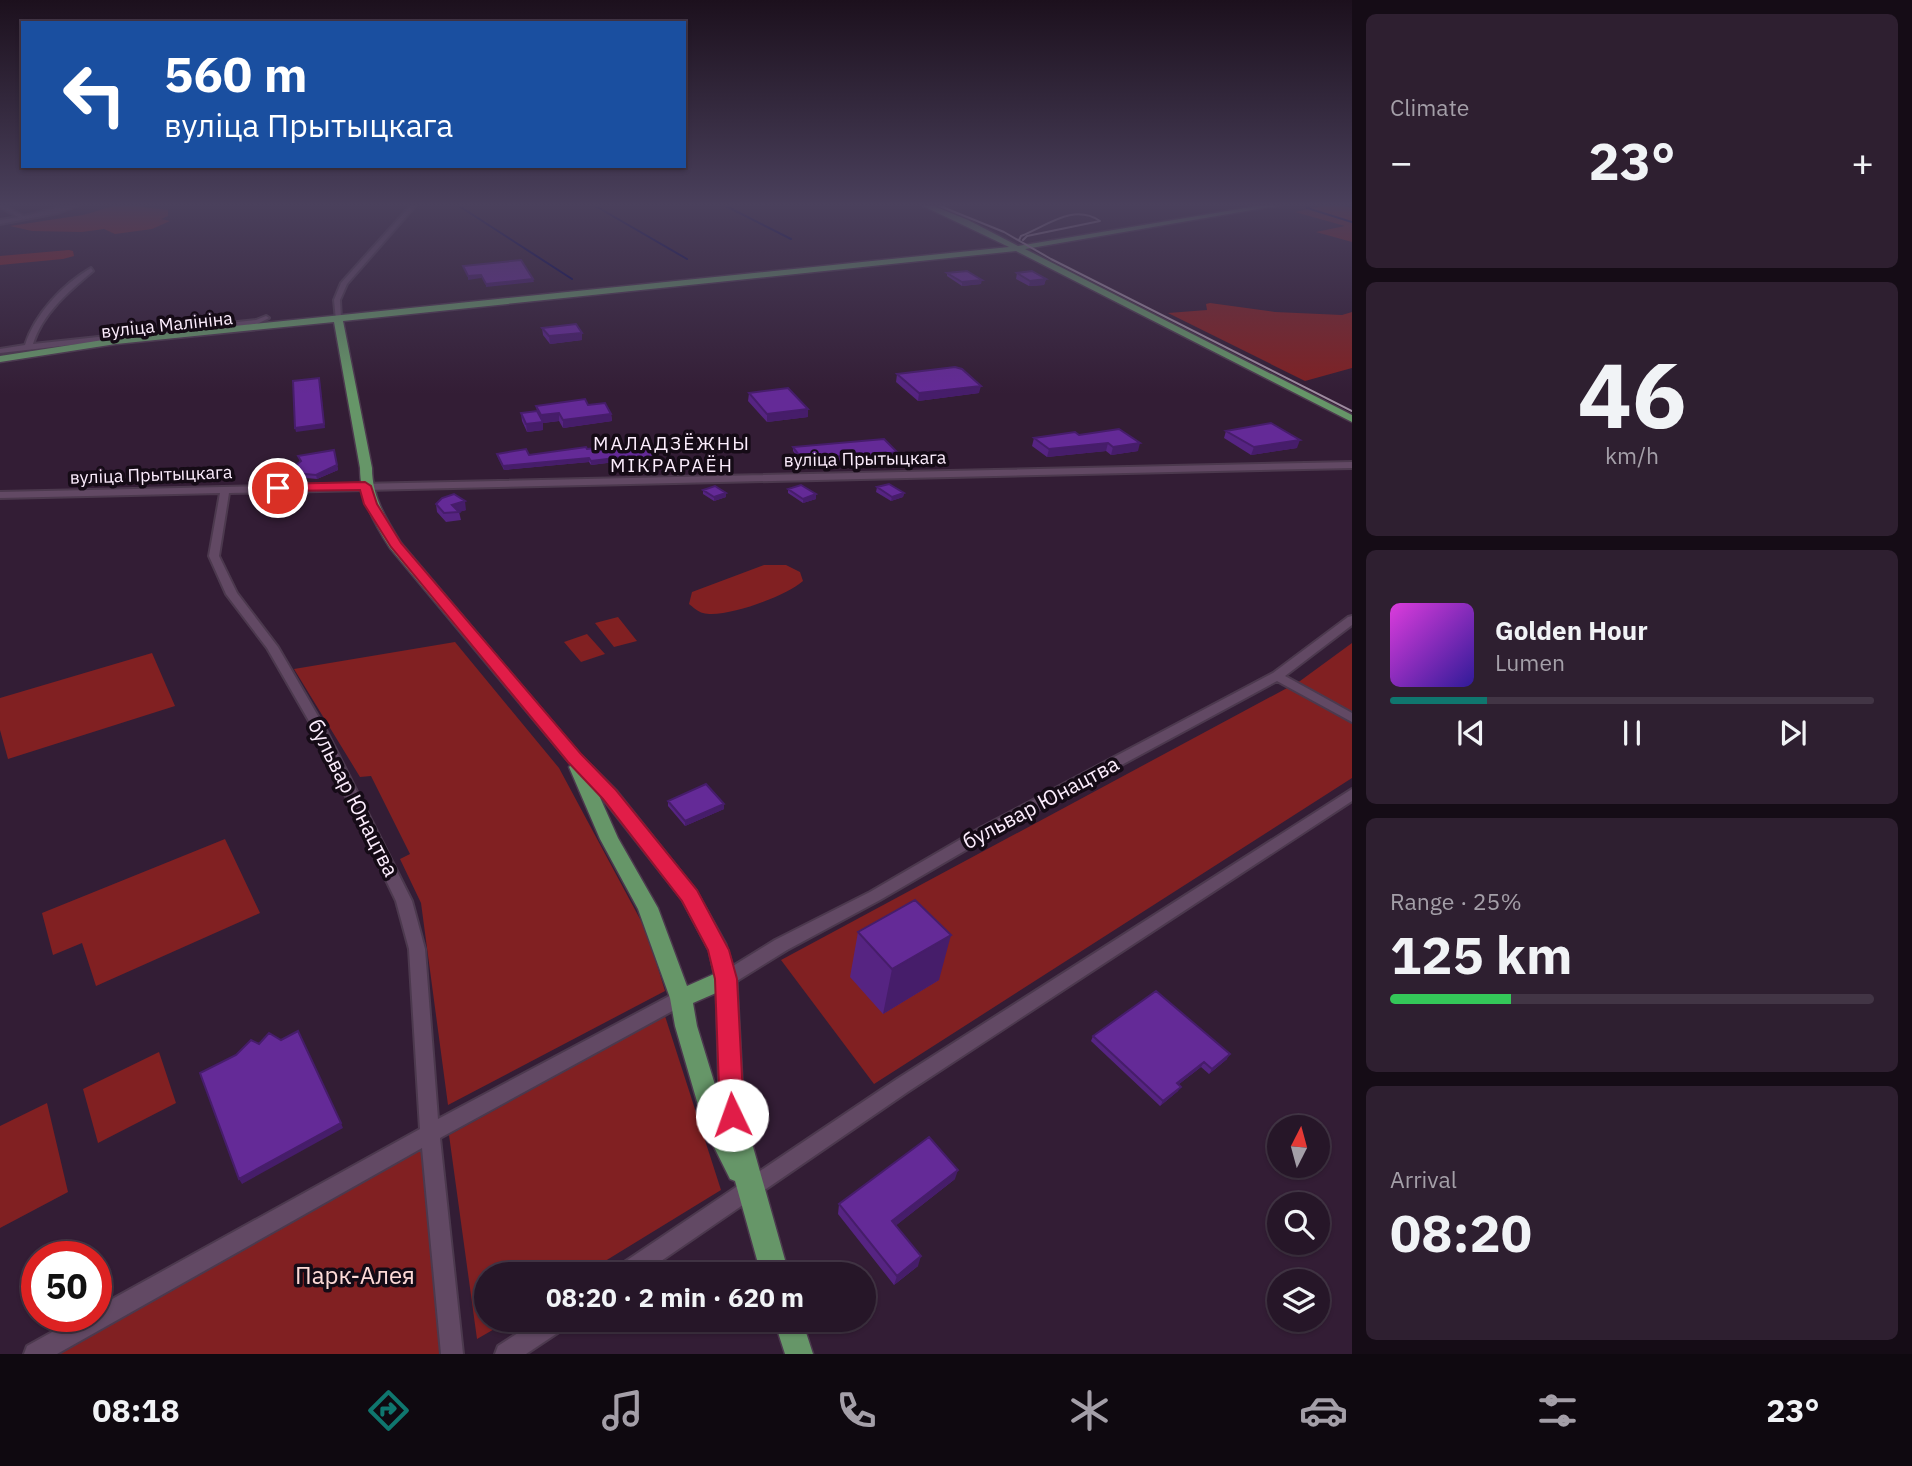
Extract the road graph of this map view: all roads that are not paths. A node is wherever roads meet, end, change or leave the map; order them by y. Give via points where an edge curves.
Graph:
1 (359, 267) edge
2 (845, 267) edge
3 (1053, 267) edge
4 (91, 270) dead end
5 (338, 321) junction
6 (267, 324) junction
7 (28, 347) junction
8 (0, 351) edge
9 (0, 361) edge
10 (1352, 419) edge
11 (1352, 465) edge
12 (365, 486) junction
13 (225, 489) junction
14 (0, 495) edge
15 (1352, 619) edge
16 (1277, 676) junction
17 (1352, 718) edge
18 (574, 758) junction
19 (1352, 794) edge
20 (726, 979) junction
21 (681, 998) junction
22 (429, 1133) junction
23 (750, 1189) junction
24 (642, 1262) edge
25 (771, 1262) edge
26 (539, 1332) edge
27 (792, 1332) edge
28 (35, 1354) edge
29 (452, 1354) edge
30 (506, 1354) edge
31 (799, 1354) edge

1 - 5 street via 337,300
2 - 5 main road, вуліца Малініна
3 - 10 main road
4 - 7 street via 39,319
5 - 6 main road, вуліца Малініна
5 - 12 main road via 366,468
6 - 7 street, вуліца Малініна
6 - 9 main road, вуліца Малініна
7 - 8 street, вуліца Малініна
11 - 12 street, вуліца Прытыцкага
12 - 13 street, вуліца Прытыцкага
12 - 18 main road via 370,504 395,545
13 - 14 street, вуліца Прытыцкага
13 - 22 street, бульвар Юнацтва via 214,556 232,594 272,647 319,728 404,901 417,949
15 - 16 street, бульвар Юнацтва
16 - 17 street
16 - 20 street, бульвар Юнацтва
18 - 20 main road via 610,794 690,895 719,950
18 - 21 main road via 609,839 648,908
19 - 23 street
20 - 21 main road, бульвар Юнацтва
20 - 23 main road via 732,1115
21 - 22 street, бульвар Юнацтва
21 - 23 main road via 717,1129
22 - 28 street, бульвар Юнацтва
22 - 29 street, бульвар Юнацтва
23 - 24 street
23 - 25 main road
26 - 30 street
27 - 31 main road

